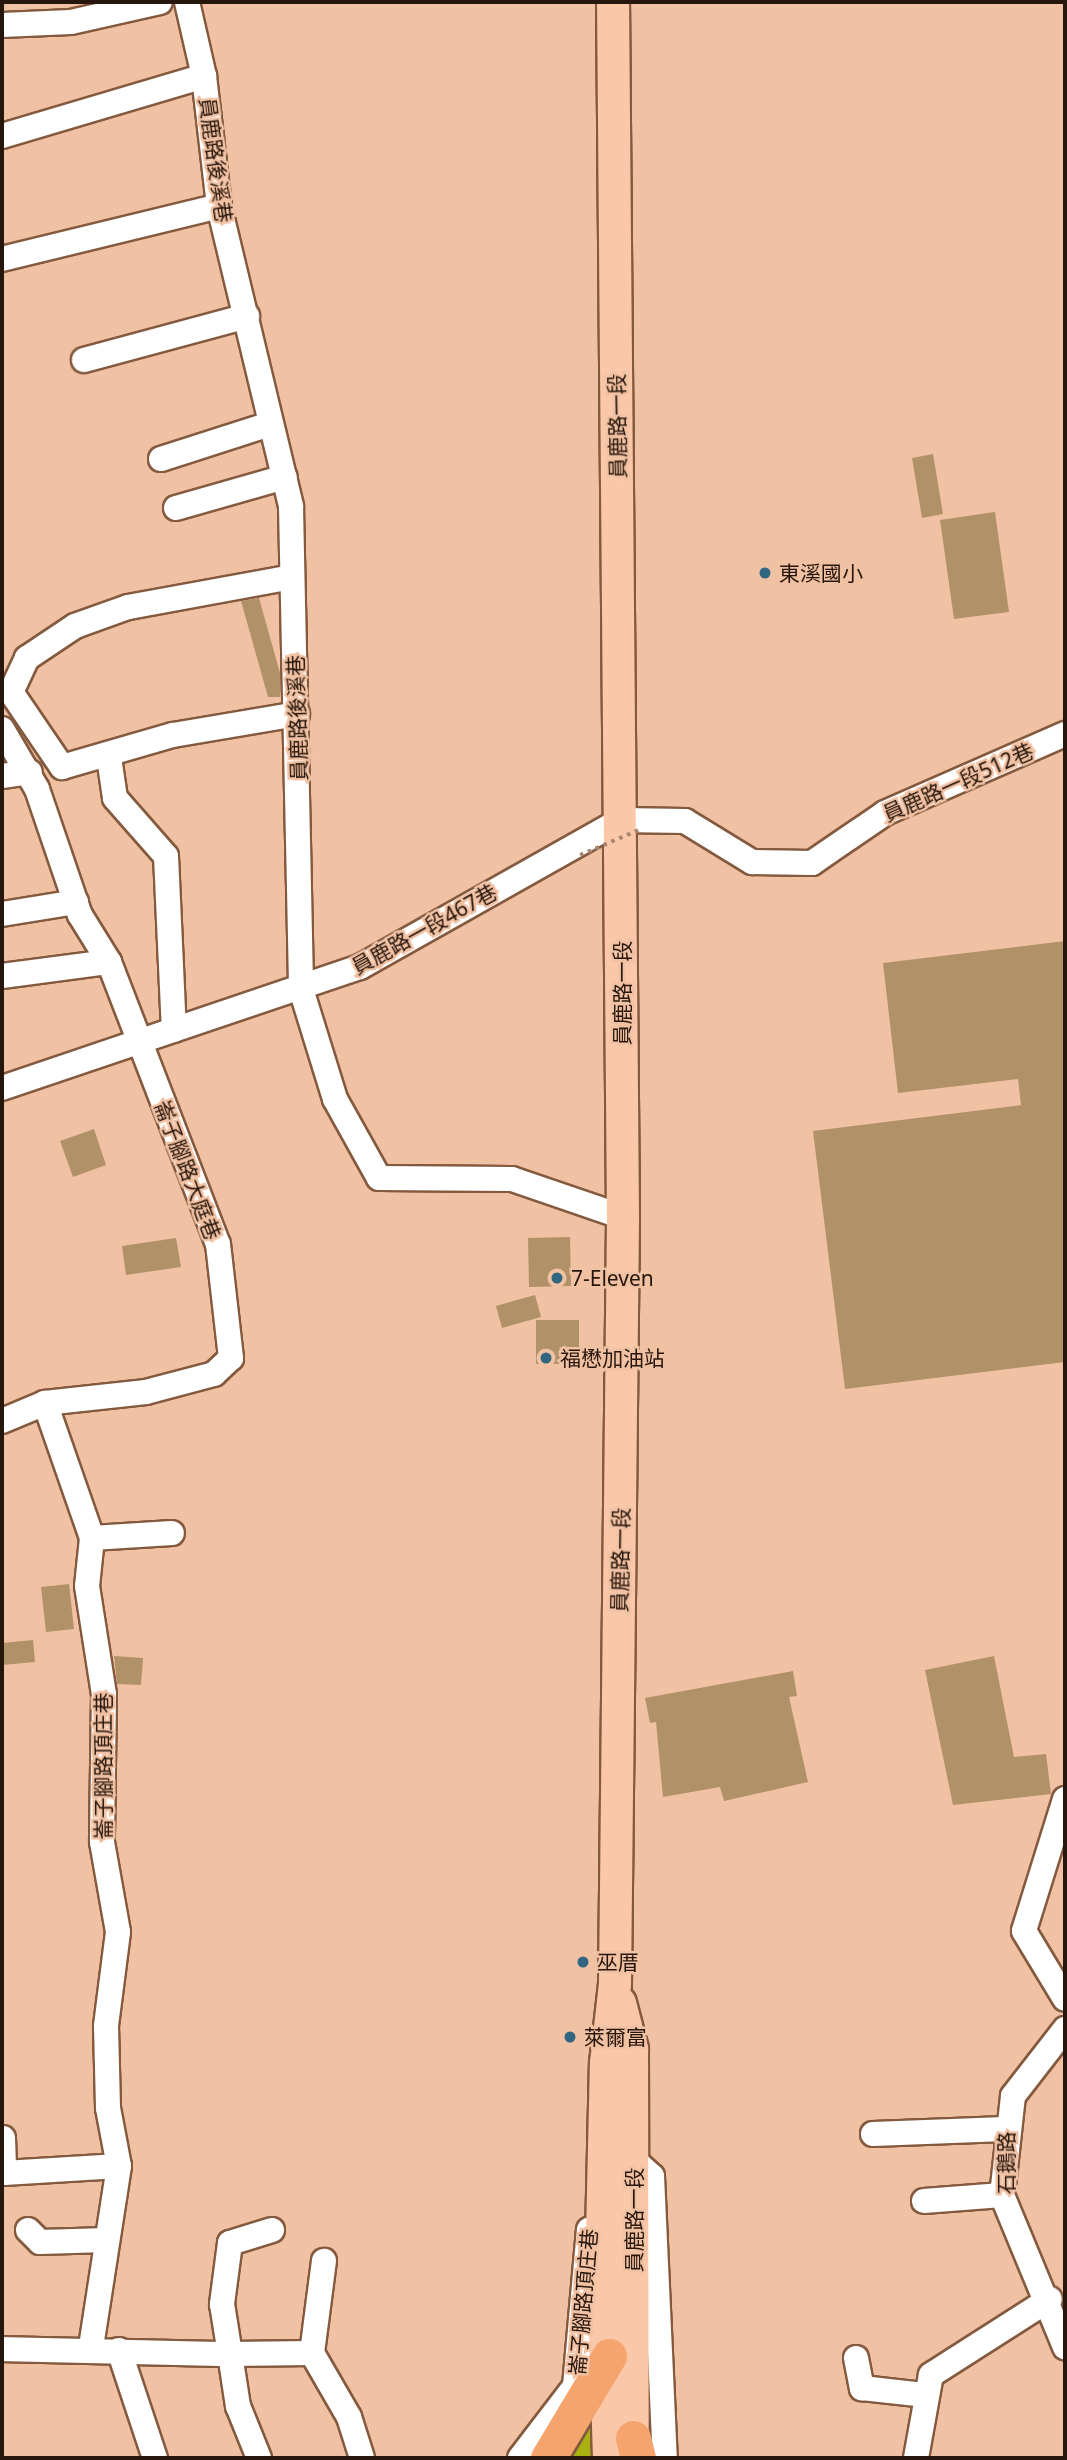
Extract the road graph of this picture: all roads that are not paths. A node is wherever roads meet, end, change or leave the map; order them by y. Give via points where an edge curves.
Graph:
1 (160, 2) edge
2 (187, 2) edge
3 (613, 2) edge
4 (2, 25) edge
5 (204, 76) junction
6 (2, 136) edge
7 (219, 206) junction
8 (2, 259) edge
9 (247, 316) junction
10 (84, 360) dead end
11 (270, 424) junction
12 (161, 459) dead end
13 (285, 477) junction
14 (176, 508) dead end
15 (292, 577) junction
16 (297, 714) junction
17 (2, 729) edge
18 (1065, 734) edge
19 (110, 757) junction
20 (30, 772) junction
21 (2, 776) edge
22 (631, 824) junction
23 (76, 902) junction
24 (2, 914) edge
25 (109, 962) junction
26 (2, 976) edge
27 (301, 989) junction
28 (174, 1030) junction
29 (137, 1042) junction
30 (2, 1088) edge
31 (623, 1217) junction
32 (45, 1403) junction
33 (2, 1421) edge
34 (172, 1533) dead end
35 (92, 1538) junction
36 (1065, 1799) edge
37 (1065, 1999) edge
38 (1065, 2029) edge
39 (1005, 2129) junction
40 (873, 2134) dead end
41 (3, 2138) edge
42 (619, 2159) junction
43 (119, 2166) junction
44 (1002, 2195) junction
45 (924, 2201) dead end
46 (28, 2230) dead end
47 (272, 2230) dead end
48 (107, 2240) junction
49 (324, 2261) dead end
50 (1050, 2299) junction
51 (1065, 2345) edge
52 (91, 2347) junction
53 (2, 2349) edge
54 (119, 2350) junction
55 (312, 2353) junction
56 (230, 2354) junction
57 (609, 2356) junction
58 (856, 2358) dead end
59 (924, 2395) junction
60 (628, 2453) edge
61 (155, 2458) edge
62 (259, 2458) edge
63 (362, 2458) edge
64 (520, 2458) edge
65 (548, 2458) edge
66 (665, 2458) edge
67 (916, 2458) edge

1 - 4 street via 71,22
2 - 5 street, 員鹿路後溪巷
3 - 22 main road, 員鹿路一段
5 - 6 street
5 - 7 street, 員鹿路後溪巷
7 - 8 street
7 - 9 street, 員鹿路後溪巷
9 - 10 street
9 - 11 street, 員鹿路後溪巷
11 - 12 street
11 - 13 street, 員鹿路後溪巷
13 - 14 street
13 - 15 street, 員鹿路後溪巷
15 - 16 street, 員鹿路後溪巷
15 - 19 street via 128,607 75,626 27,658 11,692 53,760 62,767
16 - 19 street via 173,735
16 - 27 street, 員鹿路後溪巷
17 - 20 street, 崙子腳路大庭巷
18 - 22 street, 員鹿路一段512巷 via 885,813 812,863 752,862 685,821
19 - 28 street via 115,798 166,856
20 - 21 street
20 - 23 street, 崙子腳路大庭巷
22 - 27 street, 員鹿路一段467巷 via 360,967
22 - 31 main road, 員鹿路一段
23 - 24 street
23 - 25 street, 崙子腳路大庭巷
25 - 26 street
25 - 29 street, 崙子腳路大庭巷
27 - 28 street, 員鹿路一段467巷
27 - 31 street, 員鹿路後溪巷 via 335,1099 379,1178 513,1180
28 - 29 street, 員鹿路一段467巷
29 - 30 street
29 - 32 street, 崙子腳路大庭巷 via 218,1244 231,1358 214,1374 146,1392
31 - 42 main road, 員鹿路一段 via 615,1984
32 - 33 street
32 - 35 street, 崙子腳路頂庄巷
34 - 35 street
35 - 43 street, 崙子腳路頂庄巷 via 87,1586 104,1695 102,1842 118,1932 106,2026 108,2108
36 - 37 street via 1024,1931
38 - 39 street, 石鵝路 via 1013,2096
39 - 40 street
39 - 44 street, 石鵝路
41 - 43 street via 4,2173
42 - 57 main road, 員鹿路一段
42 - 60 main road, 員鹿路一段
42 - 64 street, 崙子腳路頂庄巷 via 591,2207 575,2386
42 - 66 street via 652,2176
43 - 48 street, 崙子腳路頂庄巷
44 - 45 street
44 - 50 street, 石鵝路
46 - 48 street via 40,2242
47 - 56 street via 230,2244 222,2304
48 - 52 street, 崙子腳路頂庄巷
49 - 55 street
50 - 51 street, 石鵝路
50 - 59 street via 931,2375
52 - 53 street
52 - 54 street
54 - 56 street
54 - 61 street
55 - 56 street
55 - 63 street via 349,2417
56 - 62 street via 238,2406
57 - 60 main road, 員鹿路一段
57 - 65 highway
58 - 59 street via 862,2388
59 - 67 street

